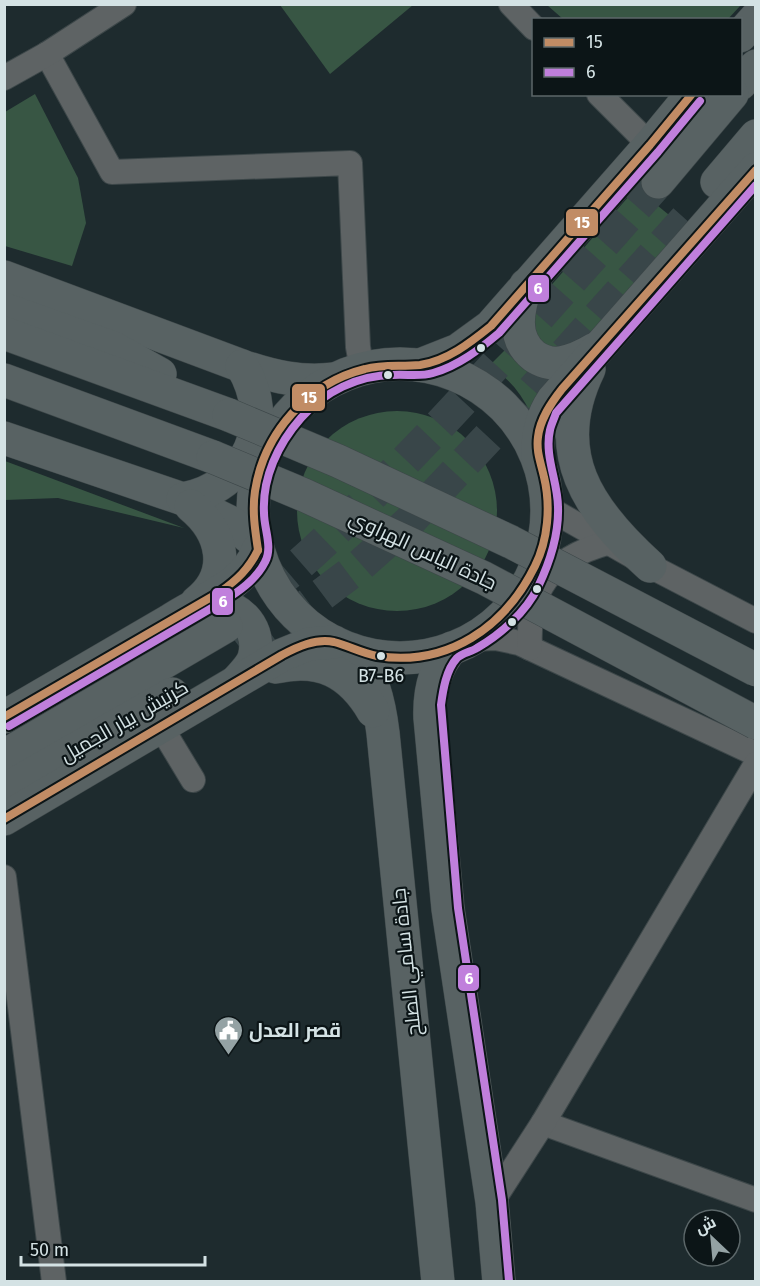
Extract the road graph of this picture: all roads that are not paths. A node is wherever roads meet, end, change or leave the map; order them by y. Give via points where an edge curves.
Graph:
1 (124, 4) edge
2 (511, 4) edge
3 (756, 18) edge
4 (532, 26) edge
5 (742, 35) edge
6 (47, 54) junction
7 (756, 66) edge
8 (4, 78) edge
9 (742, 83) edge
10 (602, 96) edge
11 (690, 96) edge
12 (730, 96) edge
13 (756, 136) edge
14 (650, 145) junction
15 (756, 169) edge
16 (658, 182) tunnel mouth
17 (693, 211) tunnel mouth
18 (4, 277) edge
19 (526, 285) junction
20 (4, 309) edge
21 (4, 333) edge
22 (602, 345) junction
23 (420, 365) junction
24 (242, 366) junction
25 (349, 374) junction
26 (4, 380) edge
27 (4, 401) edge
28 (199, 405) junction
29 (4, 438) edge
30 (200, 452) junction
31 (538, 456) junction
32 (183, 499) junction
33 (548, 508) junction
34 (607, 543) junction
35 (257, 547) junction
36 (650, 566) junction
37 (190, 607) junction
38 (756, 621) edge
39 (462, 644) junction
40 (343, 646) junction
41 (530, 648) junction
42 (236, 653) junction
43 (756, 670) edge
44 (4, 717) edge
45 (756, 723) edge
46 (161, 727) junction
47 (383, 733) junction
48 (756, 754) edge
49 (4, 756) edge
50 (756, 764) edge
51 (193, 780) dead end
52 (4, 790) edge
53 (4, 819) edge
54 (4, 877) edge
55 (543, 1122) junction
56 (756, 1200) edge
57 (492, 1202) junction
58 (433, 1276) edge
59 (54, 1281) edge
60 (500, 1281) edge

1 - 6 street
2 - 4 street
3 - 5 highway
6 - 8 street
6 - 25 street via 112,172 350,163 358,347
7 - 9 highway
10 - 14 street
11 - 14 highway
12 - 16 highway
13 - 17 highway
14 - 19 highway
15 - 22 highway
18 - 24 highway
19 - 22 highway via 518,327 530,353 543,361 560,363
19 - 23 highway via 491,326 471,342
20 - 28 highway via 125,353 152,368
21 - 28 highway
22 - 31 highway via 547,408 539,429
22 - 36 highway via 575,405 575,460 587,491 604,518
23 - 25 highway via 391,364
23 - 31 highway via 458,375 491,394 519,422
24 - 25 highway via 306,381
24 - 32 highway via 257,407 250,449 224,483
25 - 35 highway via 308,397 285,420 267,448 257,478 253,511
26 - 30 highway
27 - 30 highway via 95,432
28 - 43 highway, bridge via 338,461 511,542
29 - 32 highway
30 - 45 highway, جادة الياس الهراوي, bridge via 484,578
31 - 33 highway
32 - 35 highway via 232,523
32 - 37 highway via 210,525 219,547 214,581
33 - 34 street
33 - 39 highway via 543,547 528,584 504,616
34 - 36 street
34 - 41 street via 583,549 562,562 546,579 534,600
35 - 37 highway via 255,558 243,573 221,591
35 - 40 highway via 274,588 286,604 316,632
36 - 38 street
37 - 42 highway via 214,604 241,613 252,631 254,659
37 - 44 highway
39 - 40 highway via 419,657 385,657
39 - 41 street via 496,638
39 - 57 highway via 443,659 436,675 430,695 430,718 448,909
40 - 42 highway via 321,642
40 - 47 highway, جادة سامي الصلح via 362,662 373,681
41 - 48 street
42 - 46 highway
42 - 47 highway via 260,672 291,664 319,665 343,676 368,702
42 - 49 highway, كرنيش بيار الجميل
42 - 52 highway, كرنيش بيار الجميل
46 - 51 street
46 - 53 highway
47 - 58 highway, جادة سامي الصلح
50 - 55 street
54 - 59 street
55 - 56 street
55 - 57 street
57 - 60 highway

